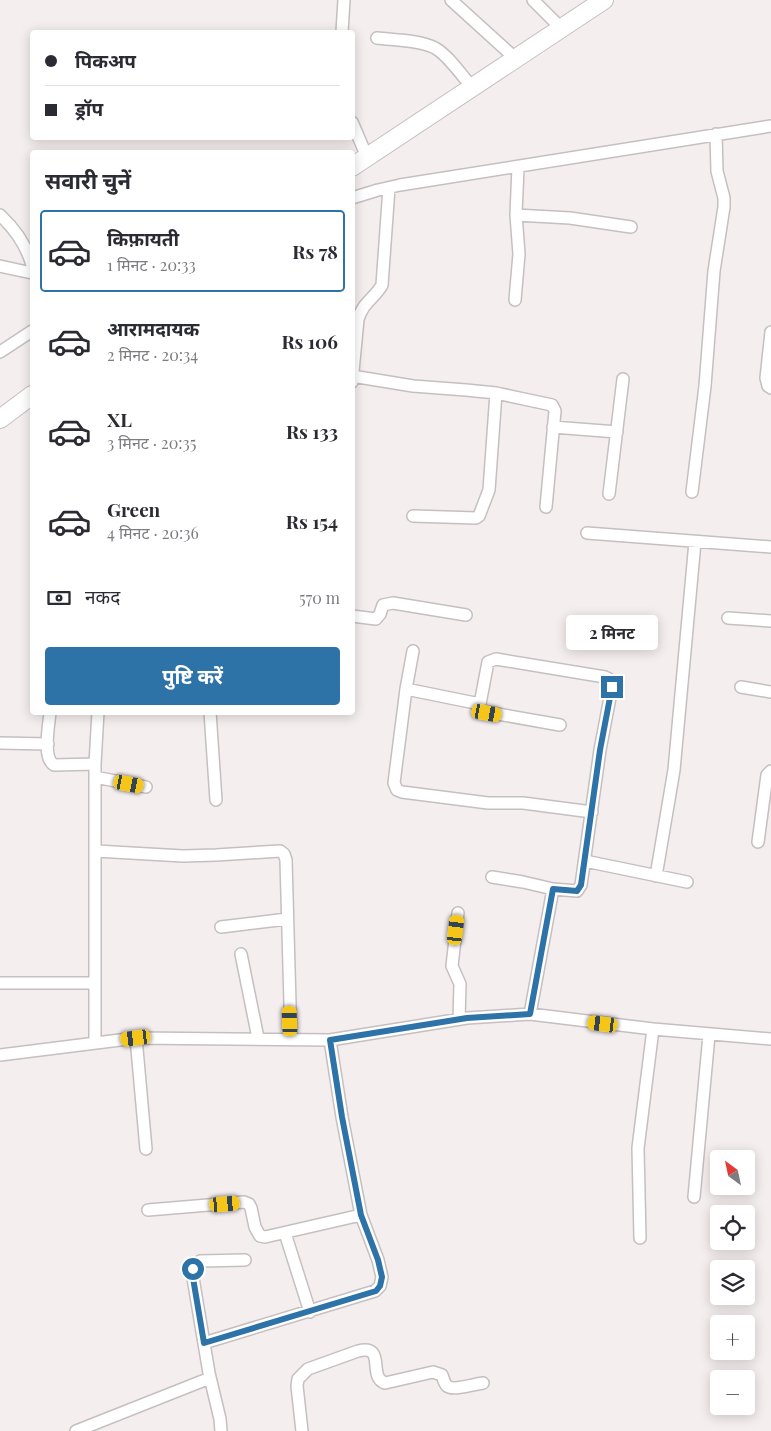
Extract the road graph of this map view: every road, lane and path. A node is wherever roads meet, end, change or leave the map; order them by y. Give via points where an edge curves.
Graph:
1 (344, 0) edge
2 (451, 0) edge
3 (533, 0) edge
4 (604, 0) edge
5 (561, 28) junction
6 (342, 30) edge
7 (377, 38) dead end
8 (515, 58) junction
9 (472, 87) junction
10 (771, 126) edge
11 (355, 129) edge
12 (716, 134) junction
13 (367, 158) junction
14 (355, 165) edge
15 (518, 167) junction
16 (389, 188) junction
17 (355, 197) edge
18 (0, 215) edge
19 (516, 215) junction
20 (631, 228) dead end
21 (30, 259) edge
22 (0, 266) edge
23 (30, 273) edge
24 (515, 300) dead end
25 (30, 332) edge
26 (771, 332) edge
27 (0, 352) edge
28 (355, 353) edge
29 (355, 376) edge
30 (623, 379) dead end
31 (771, 388) edge
32 (496, 394) junction
33 (30, 396) edge
34 (0, 419) edge
35 (554, 427) junction
36 (617, 432) junction
37 (692, 492) dead end
38 (609, 494) dead end
39 (546, 506) dead end
40 (413, 516) dead end
41 (587, 533) dead end
42 (694, 542) junction
43 (771, 547) edge
44 (466, 615) dead end
45 (355, 616) edge
46 (728, 618) dead end
47 (771, 621) edge
48 (413, 650) dead end
49 (741, 687) dead end
50 (406, 689) junction
51 (771, 692) edge
52 (480, 704) junction
53 (50, 715) edge
54 (98, 715) edge
55 (210, 715) edge
56 (560, 725) dead end
57 (0, 743) edge
58 (48, 744) junction
59 (95, 764) junction
60 (771, 771) edge
61 (95, 777) junction
62 (146, 787) dead end
63 (216, 800) dead end
64 (592, 812) junction
65 (758, 842) dead end
66 (96, 851) junction
67 (585, 861) junction
68 (656, 876) junction
69 (492, 877) dead end
70 (687, 882) dead end
71 (553, 889) junction
72 (458, 913) dead end
73 (287, 919) junction
74 (221, 927) dead end
75 (241, 954) dead end
76 (0, 983) edge
77 (94, 983) junction
78 (530, 1014) junction
79 (459, 1019) junction
80 (653, 1029) junction
81 (709, 1035) junction
82 (136, 1038) junction
83 (258, 1038) junction
84 (291, 1039) junction
85 (771, 1039) edge
86 (330, 1040) junction
87 (95, 1043) junction
88 (0, 1055) edge
89 (146, 1149) dead end
90 (694, 1198) dead end
91 (148, 1210) dead end
92 (361, 1215) junction
93 (285, 1233) junction
94 (640, 1238) dead end
95 (245, 1260) dead end
96 (310, 1312) junction
97 (204, 1343) junction
98 (210, 1378) junction
99 (483, 1383) dead end
100 (76, 1431) edge
101 (221, 1431) edge
102 (302, 1431) edge

1 - 6 street
2 - 8 street
3 - 5 street
4 - 5 highway
5 - 8 highway
7 - 9 street via 434,48
8 - 9 highway
9 - 13 highway
10 - 12 street
11 - 13 street
12 - 15 street
12 - 37 street via 724,208 714,271
13 - 14 highway
15 - 16 street
15 - 19 street
16 - 17 street
16 - 28 street via 382,285 361,311
18 - 21 street via 22,240
19 - 20 street via 570,218
19 - 24 street via 519,254
22 - 23 street
25 - 27 street
26 - 31 street via 766,378
29 - 32 street
30 - 36 street
32 - 35 street via 552,405
32 - 40 street via 489,490 479,516
33 - 34 highway
35 - 36 street
35 - 39 street
36 - 38 street
41 - 42 street
42 - 43 street
42 - 68 street via 674,770
44 - 45 street via 392,603 383,604 376,619
46 - 47 street
48 - 50 street
49 - 51 street
50 - 52 street
50 - 64 street via 394,784 397,790 488,803 524,803
52 - 56 street via 484,712
52 - 64 street via 486,666 492,659 609,679 612,687
53 - 58 street
54 - 59 street
55 - 63 street
57 - 58 street
58 - 59 street via 47,756 54,765
59 - 61 street
60 - 65 street via 767,775
61 - 62 street
61 - 66 street
64 - 67 street
66 - 73 street via 183,856 280,851 286,860
66 - 77 street
67 - 68 street
67 - 71 street via 577,891
68 - 70 street
69 - 71 street
71 - 78 street
72 - 79 street via 452,966 460,984
73 - 74 street
73 - 84 street
75 - 83 street
76 - 77 street
77 - 87 street
78 - 79 street
78 - 80 street
79 - 86 street
80 - 81 street
80 - 94 street via 638,1148
81 - 85 street
81 - 90 street
82 - 83 street
82 - 87 street
82 - 89 street
83 - 84 street
84 - 86 street
86 - 92 street
87 - 88 street
91 - 93 street via 244,1202 251,1208 260,1236
92 - 93 street
92 - 96 street via 378,1260 382,1277 380,1286 376,1291
93 - 96 street
95 - 97 street via 200,1261 193,1269
96 - 97 street
97 - 98 street
98 - 100 street
98 - 101 street
99 - 102 street via 449,1388 442,1374 434,1372 381,1382 375,1356 366,1349 358,1351 308,1369 298,1379

